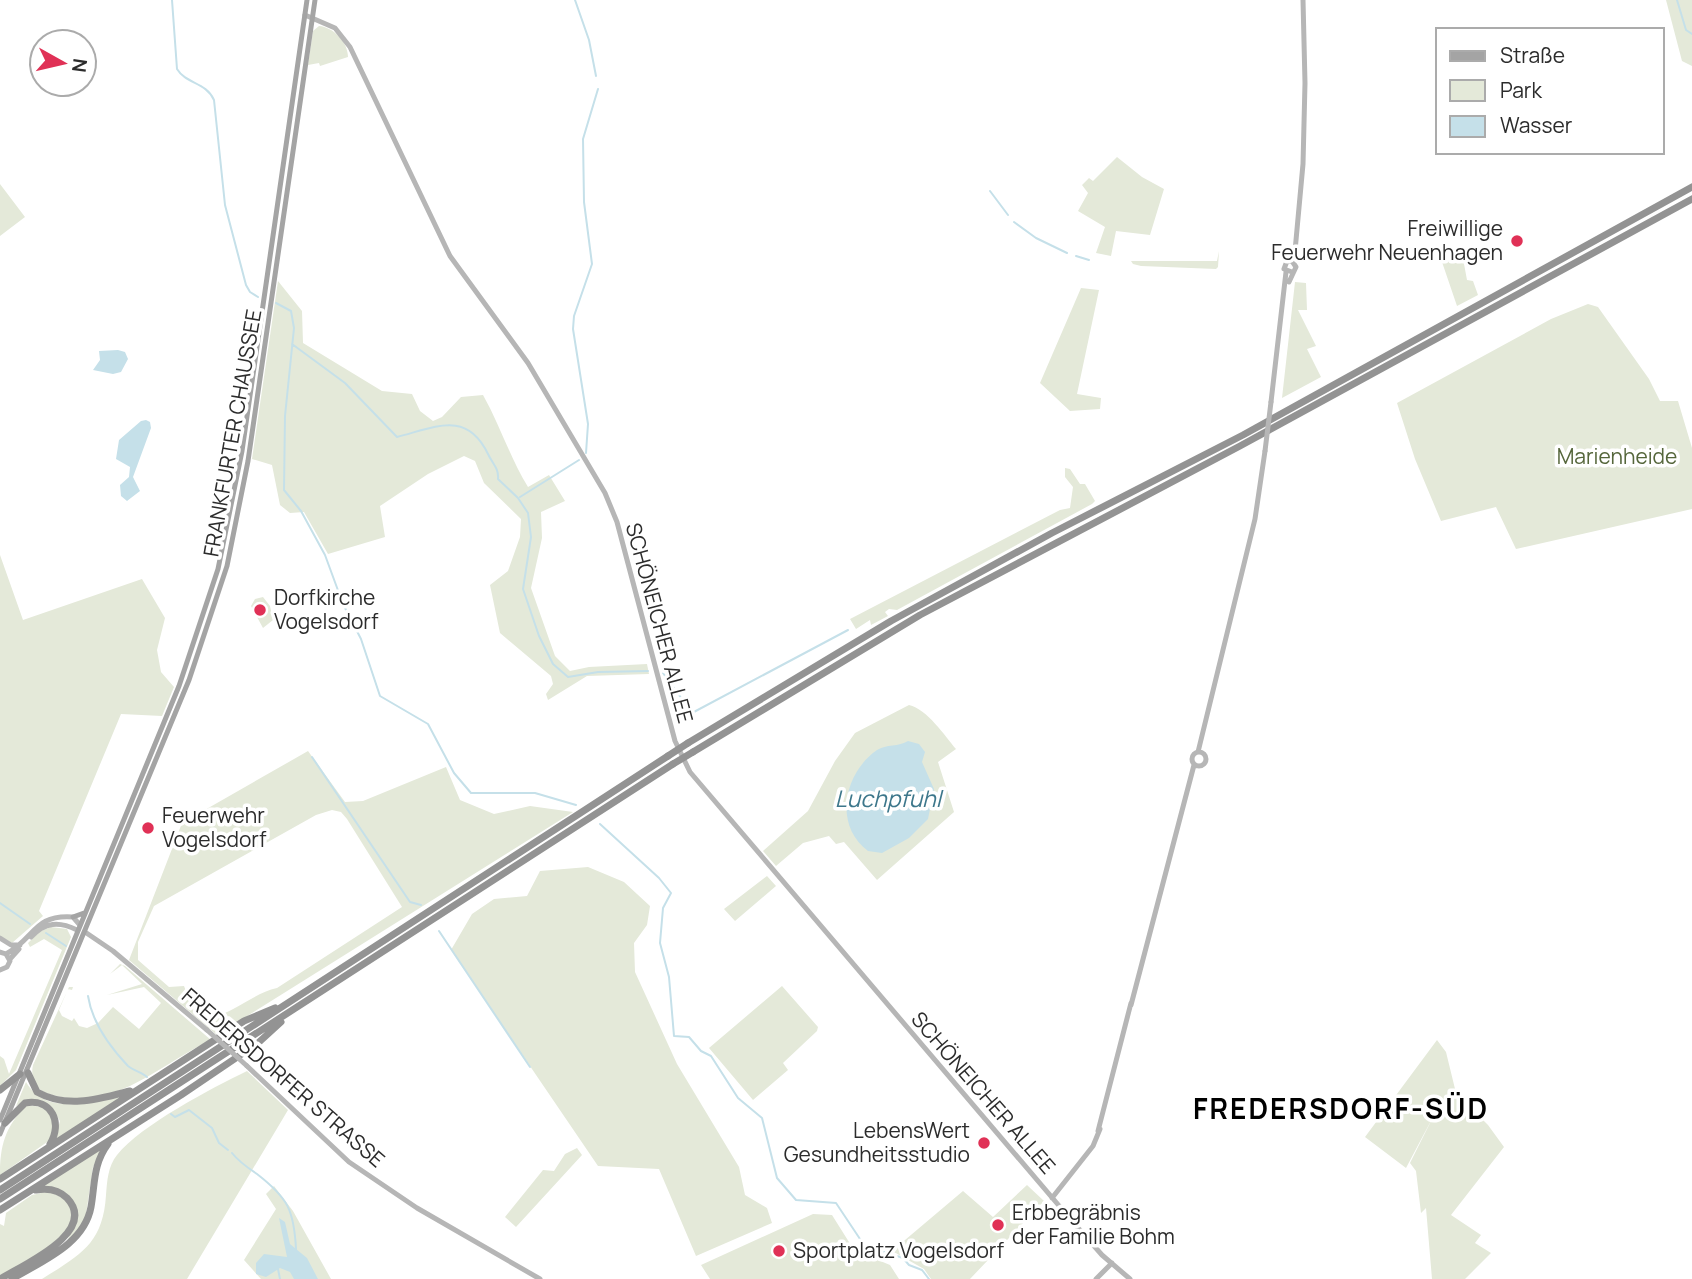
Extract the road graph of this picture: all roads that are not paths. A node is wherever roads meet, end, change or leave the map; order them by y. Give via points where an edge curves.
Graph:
1 (307, 0) edge
2 (315, 0) edge
3 (1303, 0) edge
4 (305, 15) junction
5 (313, 16) junction
6 (1692, 187) edge
7 (1692, 199) edge
8 (1291, 261) junction
9 (1289, 272) junction
10 (1198, 752) junction
11 (1197, 766) junction
12 (84, 913) junction
13 (73, 917) junction
14 (78, 927) junction
15 (85, 932) junction
16 (0, 938) edge
17 (20, 945) junction
18 (4, 953) edge
19 (0, 970) edge
20 (298, 1003) junction
21 (24, 1074) junction
22 (138, 1089) junction
23 (0, 1090) edge
24 (2, 1121) edge
25 (0, 1134) edge
26 (113, 1138) junction
27 (47, 1149) junction
28 (0, 1179) edge
29 (0, 1190) edge
30 (29, 1192) junction
31 (1052, 1198) junction
32 (0, 1199) edge
33 (0, 1210) edge
34 (1112, 1263) junction
35 (0, 1279) edge
36 (12, 1279) edge
37 (540, 1279) edge
38 (1096, 1279) edge
39 (1130, 1279) edge

1 - 4 main road, FRANKFURTER CHAUSSEE
2 - 5 main road, FRANKFURTER CHAUSSEE
3 - 8 street via 1303,164
4 - 5 street, SCHÖNEICHER ALLEE
4 - 12 main road, FRANKFURTER CHAUSSEE via 226,540 179,686
5 - 15 main road, FRANKFURTER CHAUSSEE via 248,461 227,566 189,680
5 - 31 street, SCHÖNEICHER ALLEE via 335,28 350,47 450,257 521,351 609,500 675,741 690,772
6 - 20 highway, bridge via 1243,435 891,621 668,756
7 - 20 highway, bridge via 920,615 673,764
8 - 9 street via 1295,269
8 - 9 street via 1284,266
9 - 10 street, bridge via 1255,519
10 - 11 street via 1192,757
10 - 11 street via 1206,759
11 - 31 street via 1093,1146
12 - 13 main road
12 - 14 main road, FRANKFURTER CHAUSSEE
13 - 14 street
13 - 17 street via 44,920
14 - 15 main road
14 - 18 street via 45,926
14 - 21 main road, FRANKFURTER CHAUSSEE
15 - 21 main road, FRANKFURTER CHAUSSEE
15 - 37 street, FREDERSDORFER STRASSE, bridge via 207,1030 359,1170
16 - 17 street
17 - 18 street
18 - 19 street via 7,967
20 - 22 highway via 244,1021
20 - 26 highway via 258,1043
20 - 29 highway
20 - 32 highway
21 - 22 highway via 37,1092 64,1102
21 - 23 highway
21 - 24 main road, FRANKFURTER CHAUSSEE
22 - 27 highway
24 - 25 main road, FRANKFURTER CHAUSSEE
24 - 27 highway via 25,1103 49,1108 57,1127
26 - 30 highway
26 - 36 highway via 95,1169 90,1210 81,1231 65,1247
27 - 28 highway
30 - 33 highway
30 - 35 highway via 49,1189 64,1195 74,1211 73,1225 65,1238
31 - 34 street, SCHÖNEICHER ALLEE
34 - 38 street
34 - 39 street, SCHÖNEICHER ALLEE

